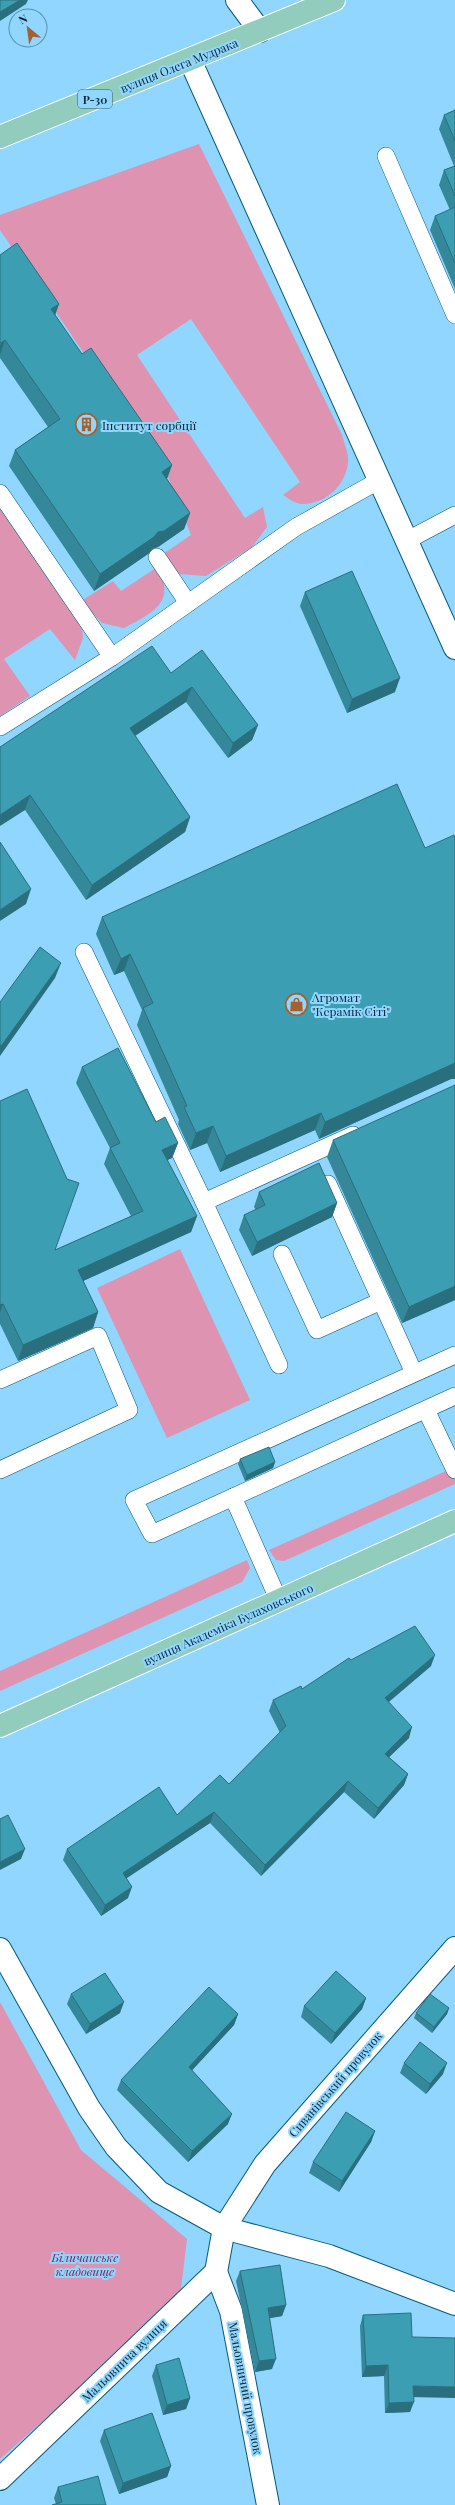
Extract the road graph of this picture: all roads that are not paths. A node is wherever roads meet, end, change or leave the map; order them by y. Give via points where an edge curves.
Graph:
1 (237, 0) edge
2 (334, 0) edge
3 (260, 31) junction
4 (190, 60) junction
5 (0, 137) edge
6 (386, 156) dead end
7 (455, 315) edge
8 (378, 481) junction
9 (0, 493) edge
10 (455, 515) edge
11 (406, 541) junction
12 (157, 556) dead end
13 (188, 603) junction
14 (455, 648) edge
15 (112, 657) junction
16 (0, 727) edge
17 (84, 952) dead end
18 (370, 1127) edge
19 (314, 1153) junction
20 (204, 1202) junction
21 (282, 1254) dead end
22 (381, 1301) junction
23 (455, 1355) edge
24 (279, 1365) dead end
25 (414, 1373) junction
26 (0, 1380) edge
27 (455, 1396) edge
28 (426, 1410) junction
29 (0, 1470) edge
30 (455, 1470) edge
31 (233, 1497) junction
32 (455, 1521) edge
33 (279, 1601) junction
34 (0, 1726) edge
35 (455, 1948) edge
36 (0, 1949) edge
37 (224, 2228) junction
38 (216, 2272) junction
39 (455, 2304) edge
40 (0, 2479) edge
41 (268, 2505) edge

1 - 3 street
2 - 3 main road, вулиця Олега Мудрака / Р-30
3 - 4 main road, вулиця Олега Мудрака / Р-30
4 - 5 main road, вулиця Олега Мудрака / Р-30
4 - 8 street
6 - 7 lane
8 - 11 street
8 - 13 lane via 296,527
9 - 15 lane
10 - 11 lane
11 - 14 street
12 - 13 lane
13 - 15 lane
15 - 16 lane
17 - 20 lane
18 - 19 lane
19 - 20 lane
19 - 22 lane
20 - 24 lane
21 - 22 lane via 317,1330
22 - 25 lane
23 - 25 lane
25 - 31 lane via 134,1500 152,1534
26 - 29 lane via 98,1336 129,1410
27 - 28 lane
28 - 30 lane
28 - 31 lane
31 - 33 lane
32 - 33 main road, вулиця Академіка Булаховського
33 - 34 main road, вулиця Академіка Булаховського
35 - 37 street, Сиванівський провулок via 265,2164
36 - 37 street via 89,2108 116,2147 158,2192
37 - 38 street
37 - 39 street via 329,2256
38 - 40 street, Мальовнича вулиця
38 - 41 street, Мальовничий провулок via 230,2311

